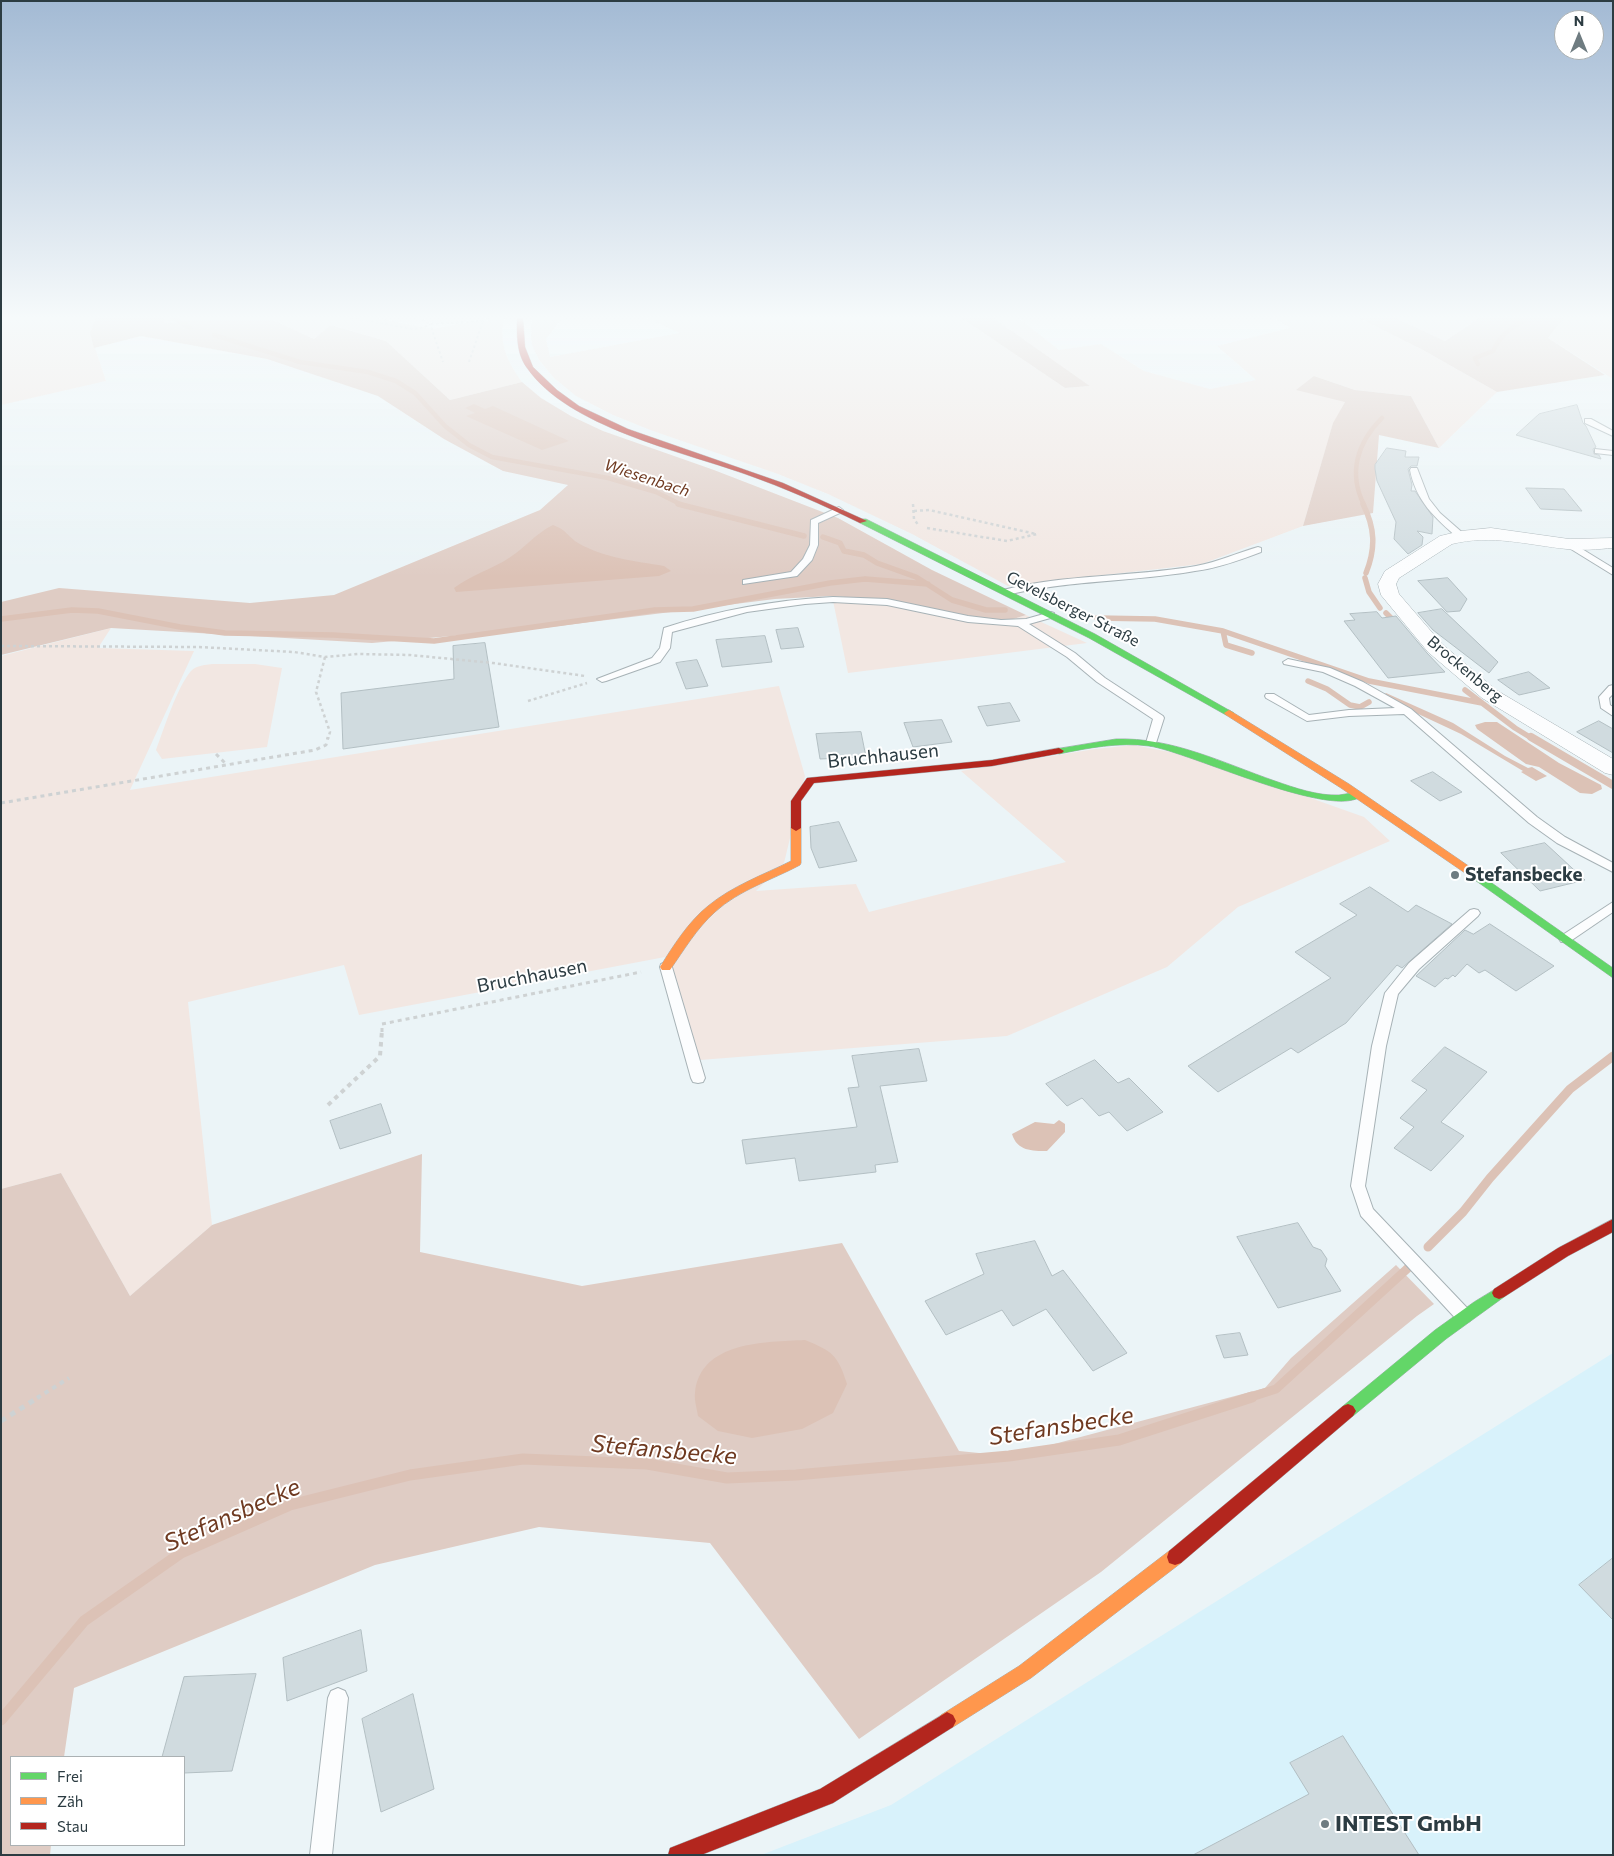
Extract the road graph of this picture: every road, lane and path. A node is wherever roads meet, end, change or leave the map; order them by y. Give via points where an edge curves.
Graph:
1 (570, 404) edge
2 (1588, 421) dead end
3 (1613, 434) edge
4 (1598, 451) dead end
5 (1613, 453) edge
6 (1414, 470) dead end
7 (913, 504) dead end
8 (839, 510) junction
9 (914, 511) junction
10 (1461, 536) junction
11 (1569, 544) junction
12 (1613, 544) edge
13 (1258, 550) dead end
14 (1613, 572) edge
15 (746, 582) dead end
16 (1006, 592) junction
17 (1051, 615) junction
18 (1020, 623) junction
19 (1, 646) edge
20 (325, 657) junction
21 (1288, 662) dead end
22 (602, 679) junction
23 (1613, 688) edge
24 (1270, 696) dead end
25 (528, 701) dead end
26 (1407, 711) junction
27 (1613, 713) edge
28 (1151, 743) junction
29 (216, 754) dead end
30 (226, 764) junction
31 (1613, 768) edge
32 (1358, 795) junction
33 (1, 803) edge
34 (1613, 868) edge
35 (1613, 906) edge
36 (1474, 913) dead end
37 (1565, 939) junction
38 (666, 967) junction
39 (1613, 974) edge
40 (698, 1078) dead end
41 (328, 1105) dead end
42 (1613, 1225) edge
43 (1464, 1316) junction
44 (69, 1378) dead end
45 (1, 1421) edge
46 (338, 1698) dead end
47 (320, 1855) edge
48 (677, 1855) edge

1 - 8 main road, Gevelsberger Straße via 622,428 773,481
2 - 3 lane
4 - 5 lane
6 - 10 lane via 1416,486 1428,506
7 - 9 path
8 - 15 lane via 814,522 814,545 807,560 794,574
8 - 16 main road, Gevelsberger Straße
9 - 9 path via 929,510 1037,534 1007,540 939,531 919,527
10 - 11 street, Brockenberg via 1500,534
10 - 31 street, Brockenberg via 1446,540 1392,575 1387,584 1390,595 1436,648 1489,694
11 - 12 street, Brockenberg
11 - 14 lane, Brockenberg
13 - 16 lane via 1200,568 1041,585
16 - 17 main road, Gevelsberger Straße
17 - 18 lane
17 - 32 main road, Gevelsberger Straße via 1178,682
18 - 22 lane via 985,622 887,602 849,599 788,604 703,618 667,630 666,648 656,660
18 - 28 lane via 1071,654 1101,680 1159,718
19 - 20 path via 199,647 294,652
20 - 22 path via 358,654 410,656 493,663
20 - 30 path via 316,692 330,732 326,745 315,750
21 - 26 lane via 1359,684
22 - 25 path
23 - 27 lane via 1604,697 1605,706
24 - 26 lane via 1307,718
26 - 34 lane via 1540,825
28 - 32 main road, Bruchhausen via 1193,754 1310,796 1347,799
28 - 38 main road, Bruchhausen via 1114,741 992,762 811,780 796,801 796,863 741,890 711,910
29 - 30 path
30 - 33 path
32 - 37 main road, Gevelsberger Straße
35 - 37 lane
36 - 43 lane via 1414,966 1392,993 1379,1046 1358,1186 1366,1212
37 - 39 main road, Gevelsberger Straße
38 - 40 lane
38 - 41 path, Bruchhausen via 382,1024 380,1056
42 - 43 main road via 1563,1252
43 - 48 main road via 1163,1567 1026,1672 826,1796
44 - 45 path
46 - 47 lane

